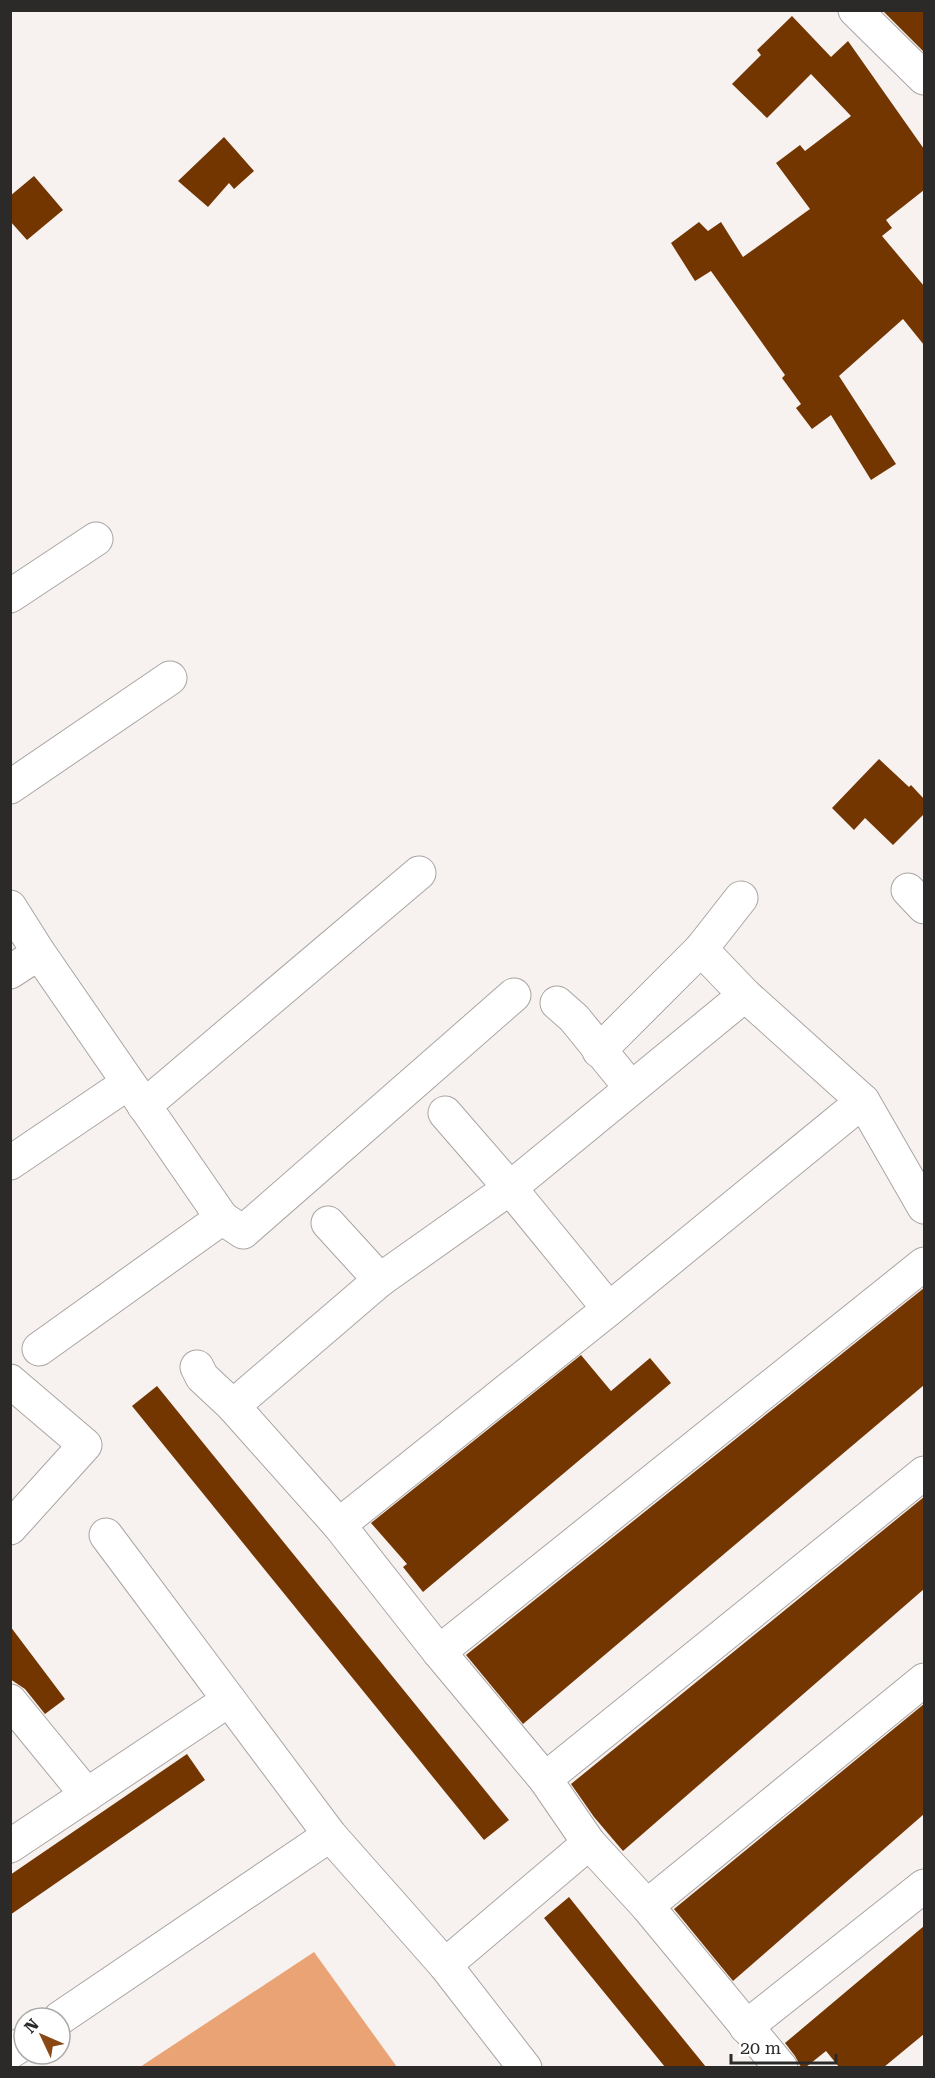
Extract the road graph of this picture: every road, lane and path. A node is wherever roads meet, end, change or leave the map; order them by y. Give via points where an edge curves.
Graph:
1 (855, 10) edge
2 (924, 78) edge
3 (96, 539) dead end
4 (10, 596) edge
5 (170, 678) dead end
6 (10, 788) edge
7 (419, 873) dead end
8 (741, 898) dead end
9 (10, 907) edge
10 (701, 949) junction
11 (39, 953) junction
12 (10, 972) edge
13 (514, 995) dead end
14 (745, 995) junction
15 (557, 1003) dead end
16 (599, 1051) junction
17 (632, 1088) junction
18 (136, 1095) junction
19 (863, 1101) junction
20 (444, 1113) dead end
21 (10, 1163) edge
22 (510, 1188) junction
23 (924, 1207) edge
24 (222, 1218) junction
25 (328, 1223) dead end
26 (924, 1264) edge
27 (380, 1280) junction
28 (609, 1309) junction
29 (39, 1349) dead end
30 (197, 1366) dead end
31 (10, 1381) edge
32 (233, 1406) junction
33 (924, 1473) edge
34 (339, 1525) junction
35 (10, 1528) edge
36 (106, 1535) dead end
37 (439, 1652) junction
38 (924, 1680) edge
39 (229, 1700) junction
40 (10, 1701) edge
41 (546, 1779) junction
42 (87, 1795) junction
43 (330, 1835) junction
44 (589, 1844) junction
45 (10, 1846) edge
46 (924, 1886) edge
47 (647, 1906) junction
48 (445, 1965) junction
49 (72, 2010) edge
50 (746, 2027) junction
51 (525, 2067) edge
52 (782, 2067) edge

1 - 2 street
3 - 4 street
5 - 6 street
7 - 18 street
8 - 10 street
9 - 11 street
10 - 14 street
10 - 16 street
11 - 12 street
11 - 18 street
13 - 24 street via 243,1232
14 - 17 street
14 - 19 street
15 - 16 street
16 - 17 street
17 - 22 street
18 - 21 street
18 - 24 street
19 - 23 street
19 - 28 street
20 - 22 street
22 - 27 street
22 - 28 street
24 - 29 street
25 - 27 street
26 - 37 street
27 - 32 street
28 - 34 street
30 - 32 street via 202,1377
31 - 35 street via 85,1445
32 - 34 street
33 - 41 street
34 - 37 street
36 - 39 street
37 - 41 street
38 - 47 street
39 - 42 street
39 - 43 street
40 - 42 street
41 - 44 street
42 - 45 street
43 - 48 street
43 - 49 street
44 - 47 street
44 - 48 street
46 - 50 street
47 - 50 street
48 - 51 street
50 - 52 street

